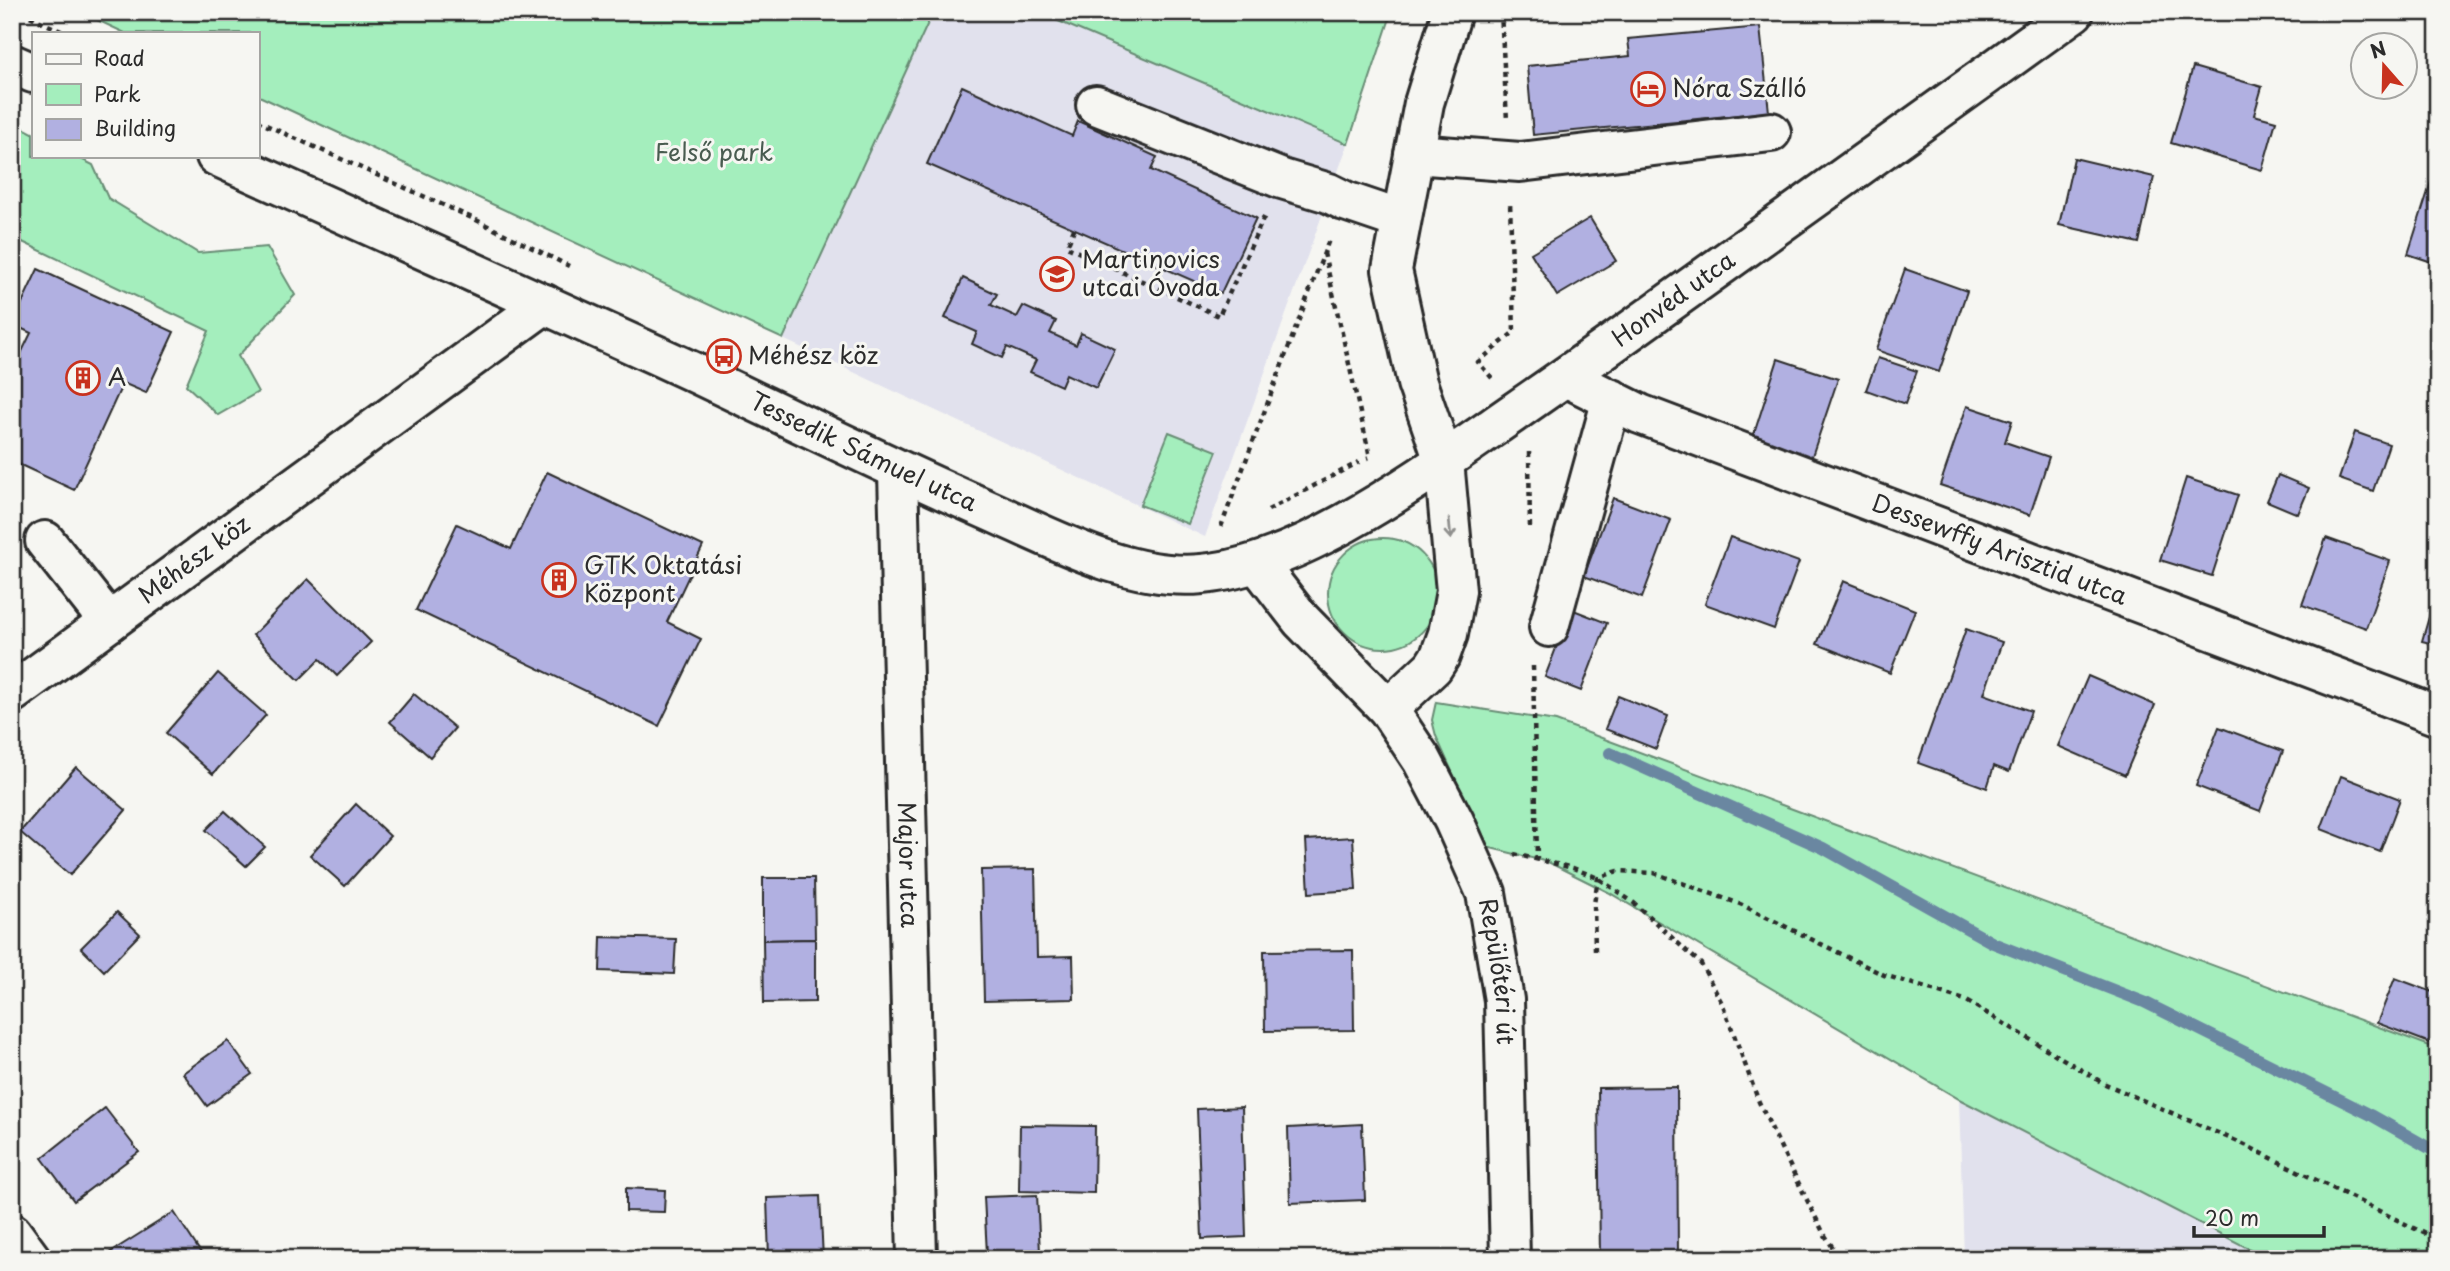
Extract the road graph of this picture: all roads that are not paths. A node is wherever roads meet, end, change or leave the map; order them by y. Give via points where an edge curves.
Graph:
1 (1452, 12) edge
2 (2074, 12) edge
3 (12, 64) edge
4 (32, 74) edge
5 (1096, 104) dead end
6 (1771, 132) dead end
7 (1414, 154) junction
8 (220, 158) edge
9 (1401, 220) junction
10 (545, 304) junction
11 (1566, 377) junction
12 (1612, 399) junction
13 (1444, 461) junction
14 (898, 471) junction
15 (45, 541) dead end
16 (1257, 563) junction
17 (109, 622) junction
18 (1541, 640) road end
19 (12, 693) edge
20 (1388, 709) junction
21 (2438, 716) edge
22 (12, 1233) edge
23 (31, 1259) edge
24 (917, 1259) edge
25 (1510, 1259) edge

1 - 7 street via 1424,103
2 - 11 street, Honvéd utca
3 - 4 street
5 - 9 street via 1282,179
6 - 7 street via 1520,162
7 - 9 street
8 - 10 street, Tessedik Sámuel utca
9 - 13 street via 1392,270 1417,383
10 - 14 street, Tessedik Sámuel utca
10 - 17 street, Méhész köz
11 - 12 street, Dessewffy Arisztid utca
11 - 13 street, Honvéd utca
12 - 18 street
12 - 21 street, Dessewffy Arisztid utca via 1640,414
13 - 16 street, Honvéd utca via 1354,518
13 -> 20 street via 1455,591 1448,634 1433,667
14 - 16 street, Tessedik Sámuel utca via 1077,550 1124,565 1199,575
14 - 24 street, Major utca
15 - 17 street
16 - 20 street, Repülőtéri út via 1301,620
17 - 19 street, Méhész köz
20 - 25 street, Repülőtéri út via 1422,760 1486,893 1504,1000
22 - 23 street

